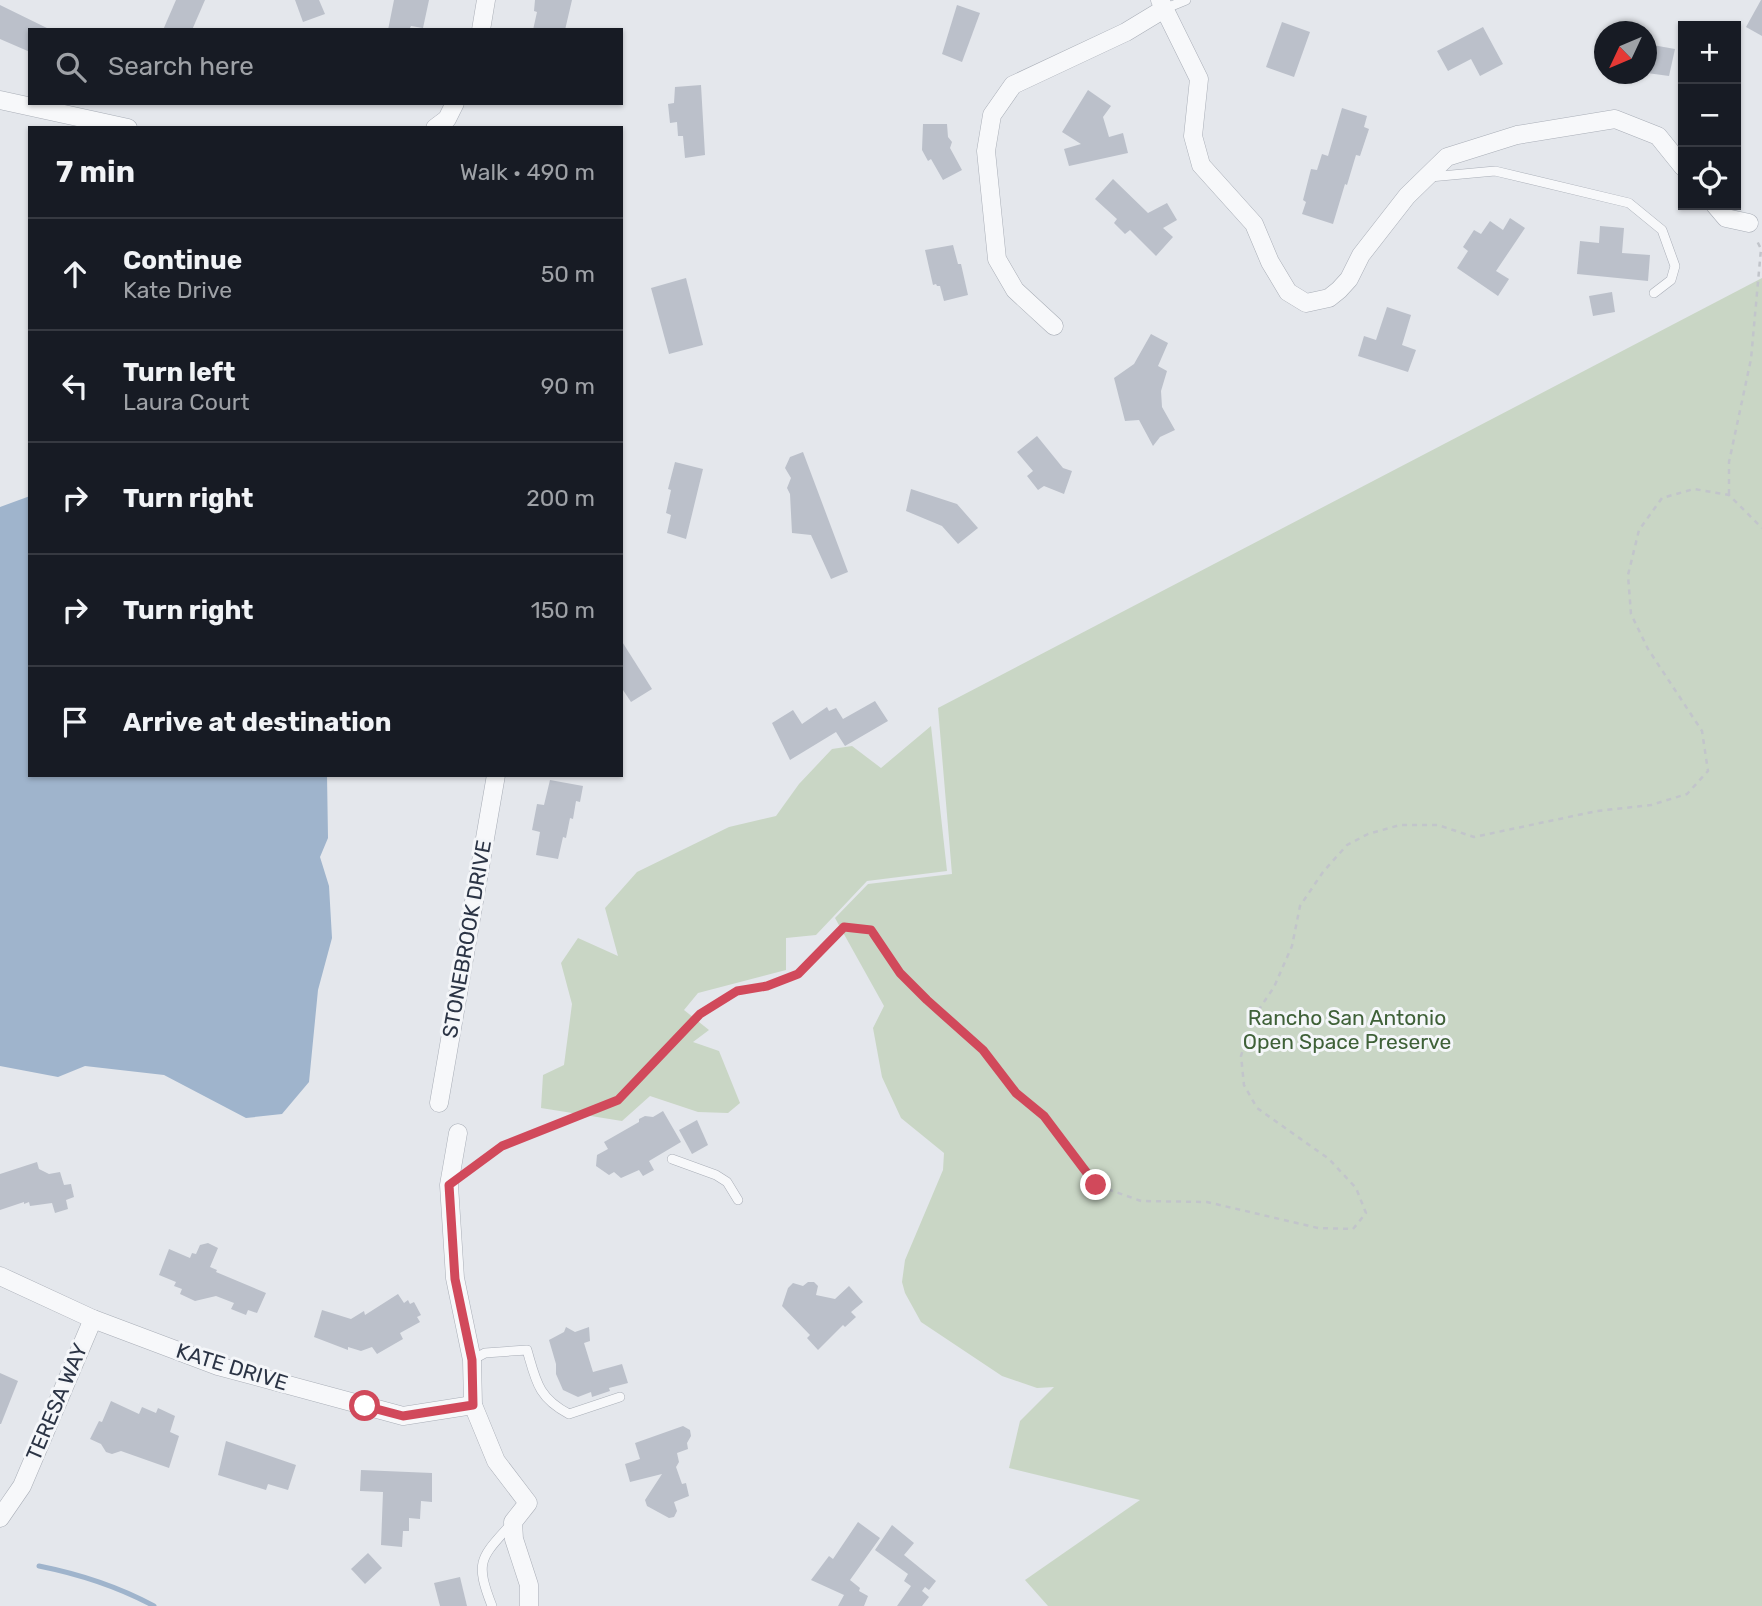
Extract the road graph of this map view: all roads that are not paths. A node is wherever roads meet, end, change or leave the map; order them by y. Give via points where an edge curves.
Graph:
1 (486, 0) edge
2 (1186, 0) edge
3 (1162, 4) edge
4 (481, 28) edge
5 (0, 100) edge
6 (28, 103) edge
7 (454, 105) edge
8 (57, 107) edge
9 (121, 126) edge
10 (438, 126) edge
11 (1678, 161) edge
12 (1426, 177) junction
13 (1719, 210) edge
14 (1749, 223) road end
15 (1654, 293) dead end
16 (1054, 326) dead end
17 (496, 777) edge
18 (439, 1103) dead end
19 (458, 1133) dead end
20 (672, 1159) dead end
21 (738, 1200) dead end
22 (0, 1276) edge
23 (93, 1319) junction
24 (472, 1360) junction
25 (620, 1397) dead end
26 (473, 1405) junction
27 (0, 1518) edge
28 (513, 1522) junction
29 (492, 1606) edge
30 (529, 1606) edge

1 - 4 street
2 - 3 lane
3 - 12 street via 1199,79 1193,136 1201,165 1254,224 1270,262 1298,300 1315,303 1339,290
3 - 16 street via 1126,32 1013,85 992,115 986,151 997,259 1015,290
5 - 6 street
7 - 10 street
8 - 9 street
11 - 12 street via 1658,136 1615,120 1517,135 1447,157
12 - 15 lane via 1495,171 1629,203 1662,230 1675,266 1671,280
13 - 14 street via 1726,218
17 - 18 street, STONEBROOK DRIVE
19 - 24 street via 449,1185 455,1279
20 - 21 lane via 716,1175 727,1182
22 - 23 street, KATE DRIVE
23 - 26 street, KATE DRIVE via 218,1366 403,1416
23 - 27 street, TERESA WAY via 22,1486
24 - 25 lane via 485,1353 527,1350 537,1386 551,1405 569,1414
24 - 26 street
26 - 28 street via 496,1461 528,1503
28 - 29 lane via 482,1560 482,1577
28 - 30 street via 529,1585

